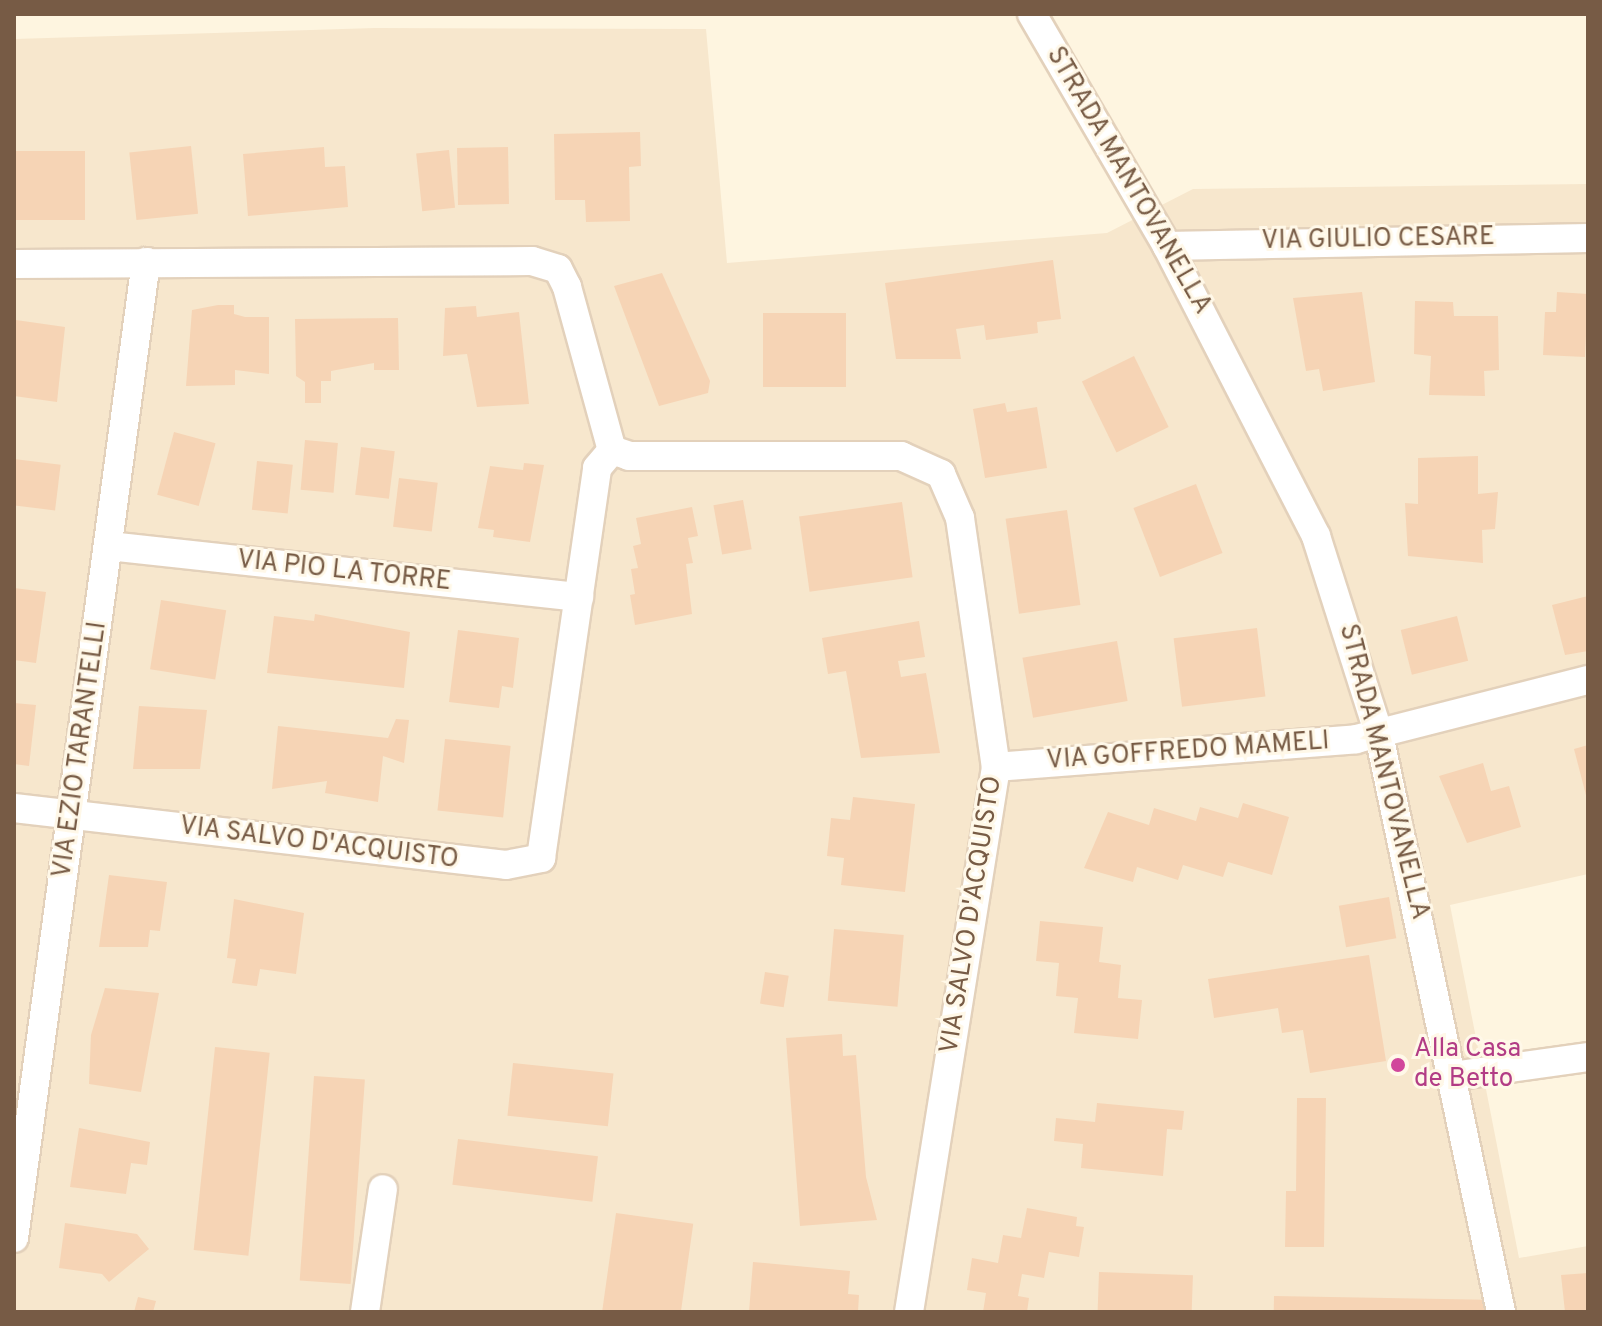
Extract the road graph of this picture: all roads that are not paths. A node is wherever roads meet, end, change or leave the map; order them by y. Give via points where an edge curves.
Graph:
1 (1032, 14) edge
2 (1588, 238) edge
3 (1167, 246) junction
4 (146, 262) junction
5 (14, 264) edge
6 (612, 450) junction
7 (109, 546) junction
8 (579, 597) junction
9 (1588, 680) edge
10 (1379, 735) junction
11 (996, 767) junction
12 (14, 808) edge
13 (71, 816) junction
14 (1588, 1057) edge
15 (1453, 1076) junction
16 (383, 1189) dead end
17 (14, 1238) edge
18 (365, 1312) edge
19 (909, 1312) edge
20 (1501, 1312) edge

1 - 3 street, STRADA MANTOVANELLA
2 - 3 street, VIA GIULIO CESARE
3 - 10 street, STRADA MANTOVANELLA via 1316,536
4 - 5 street
4 - 6 street via 532,261 558,269
4 - 7 street, VIA EZIO TARANTELLI
6 - 8 street, VIA SALVO D'ACQUISTO via 597,468
6 - 11 street, VIA SALVO D'ACQUISTO via 629,456 901,456 941,474 960,518
7 - 8 street, VIA PIO LA TORRE
7 - 13 street, VIA EZIO TARANTELLI
8 - 13 street, VIA SALVO D'ACQUISTO via 547,844 541,858 525,866
9 - 10 street
10 - 11 street, VIA GOFFREDO MAMELI
10 - 15 street, STRADA MANTOVANELLA
11 - 19 street, VIA SALVO D'ACQUISTO
12 - 13 street, VIA SALVO D'ACQUISTO
13 - 17 street, VIA EZIO TARANTELLI
14 - 15 street
15 - 20 street, STRADA MANTOVANELLA
16 - 18 street

